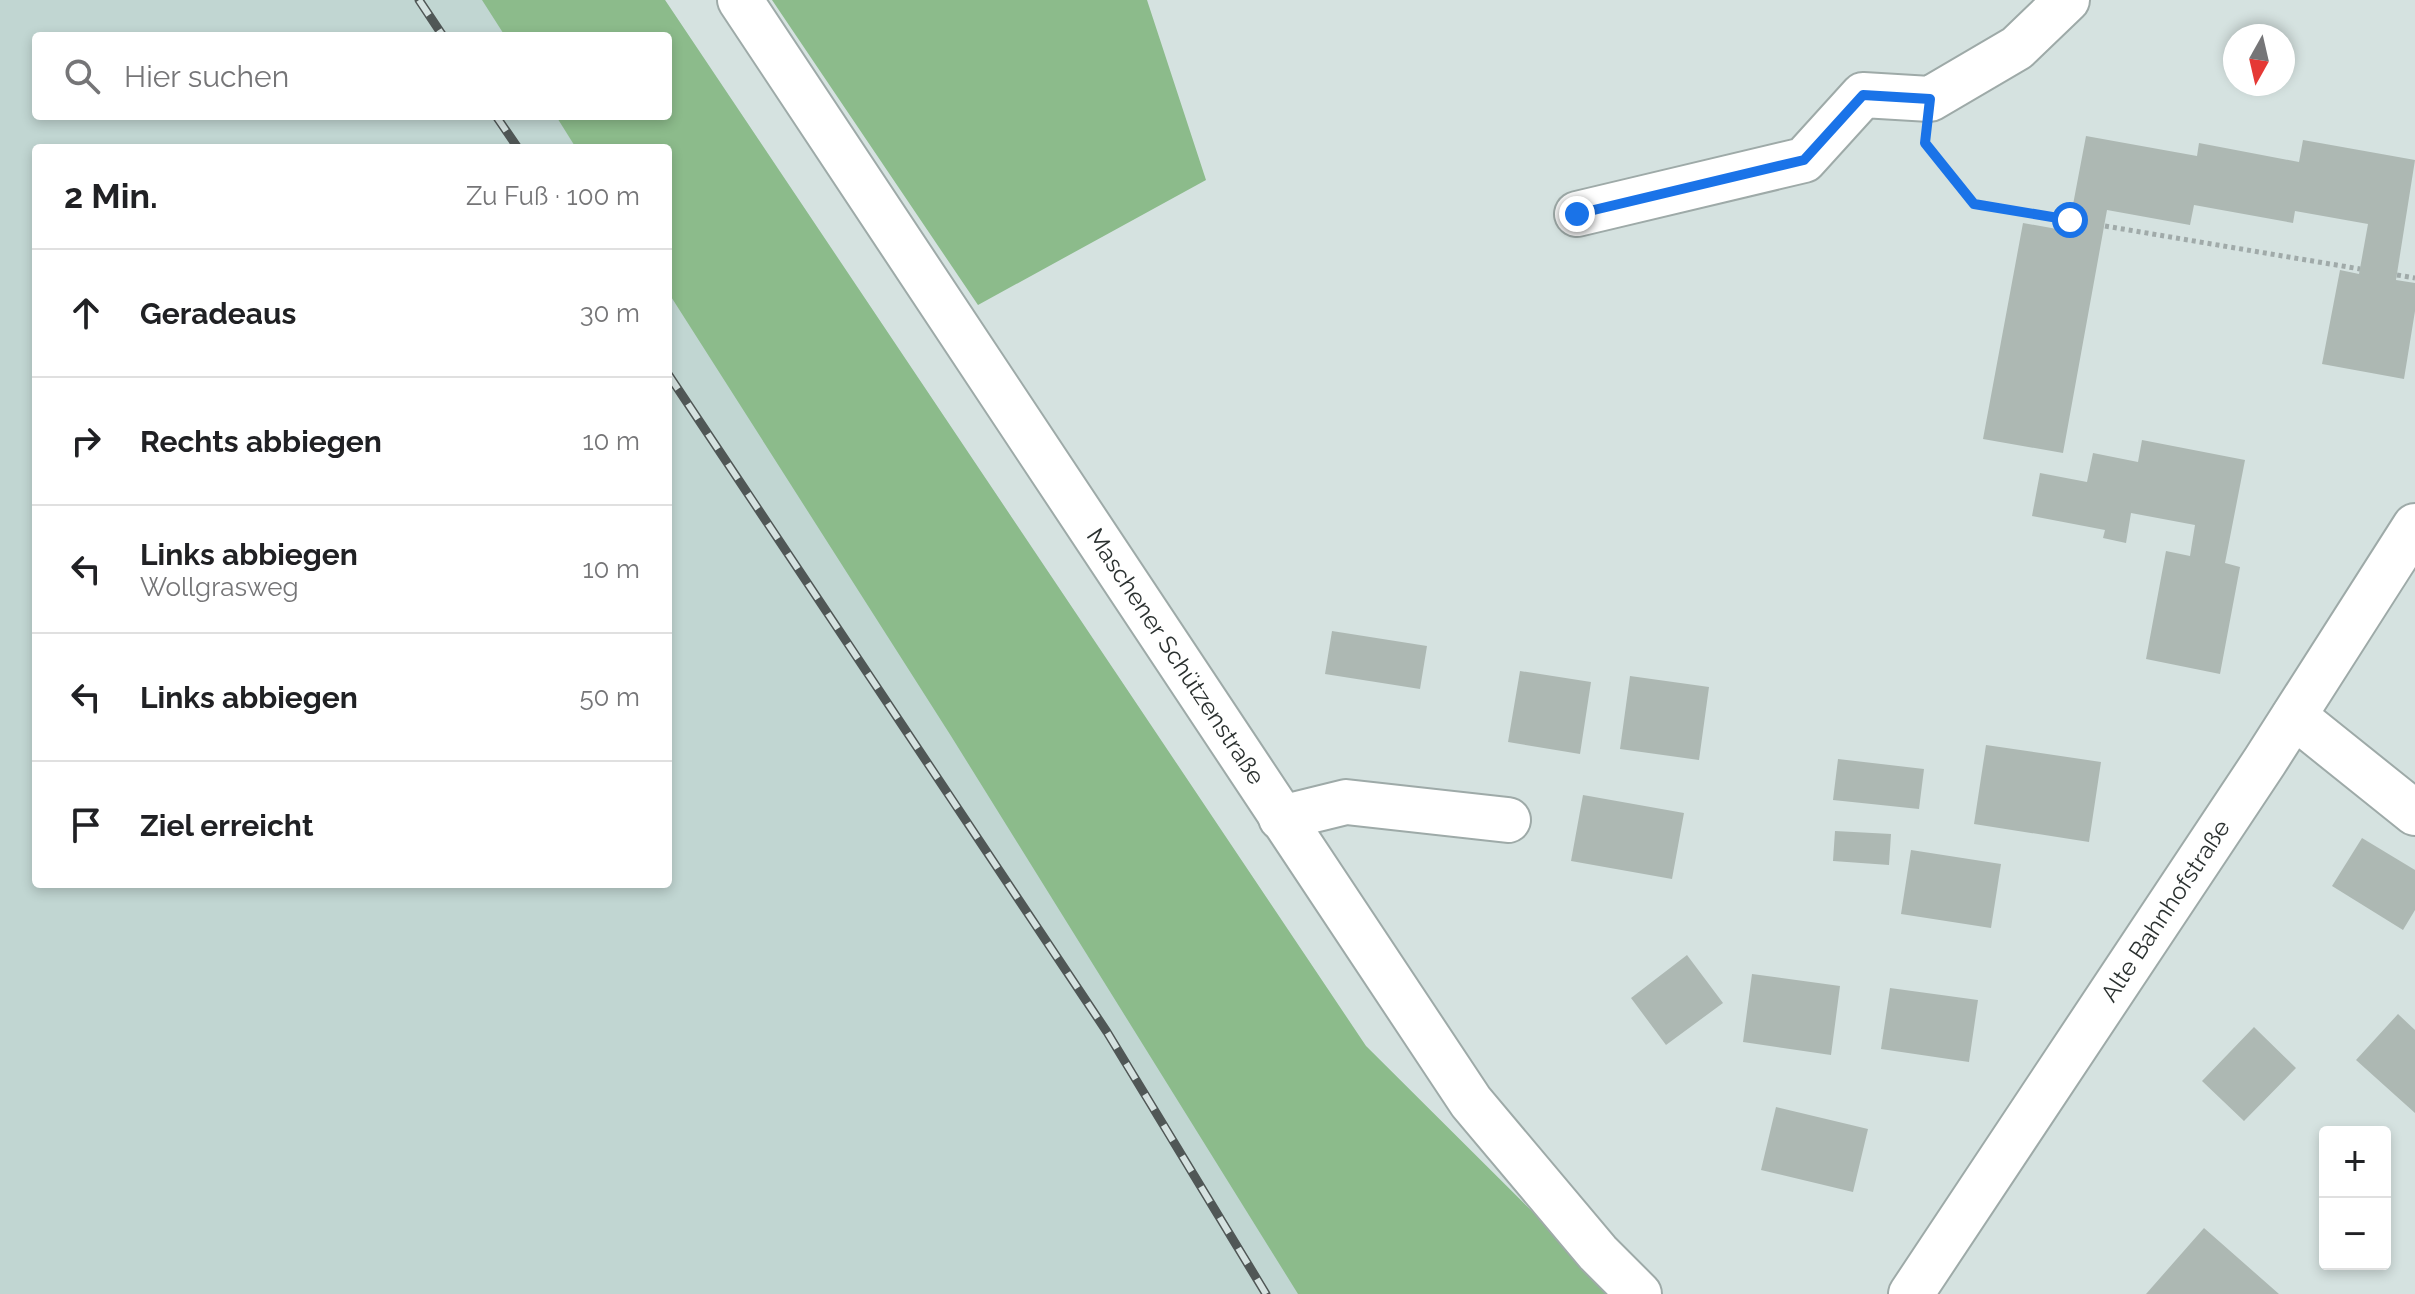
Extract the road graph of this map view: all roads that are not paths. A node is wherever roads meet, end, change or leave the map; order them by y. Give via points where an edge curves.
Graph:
1 (740, 0) edge
2 (2067, 0) edge
3 (1577, 214) dead end
4 (2415, 526) edge
5 (2294, 716) junction
6 (2415, 813) edge
7 (1281, 818) junction
8 (1508, 820) dead end
9 (1639, 1294) edge
10 (1911, 1294) edge

1 - 7 main road, Maschener Schützenstraße
2 - 3 main road via 2017,48 1930,99 1863,95 1804,160
4 - 5 main road, Alte Bahnhofstraße
5 - 6 main road
5 - 10 main road, Alte Bahnhofstraße
7 - 8 main road via 1346,802
7 - 9 main road, Maschener Schützenstraße via 1471,1102

